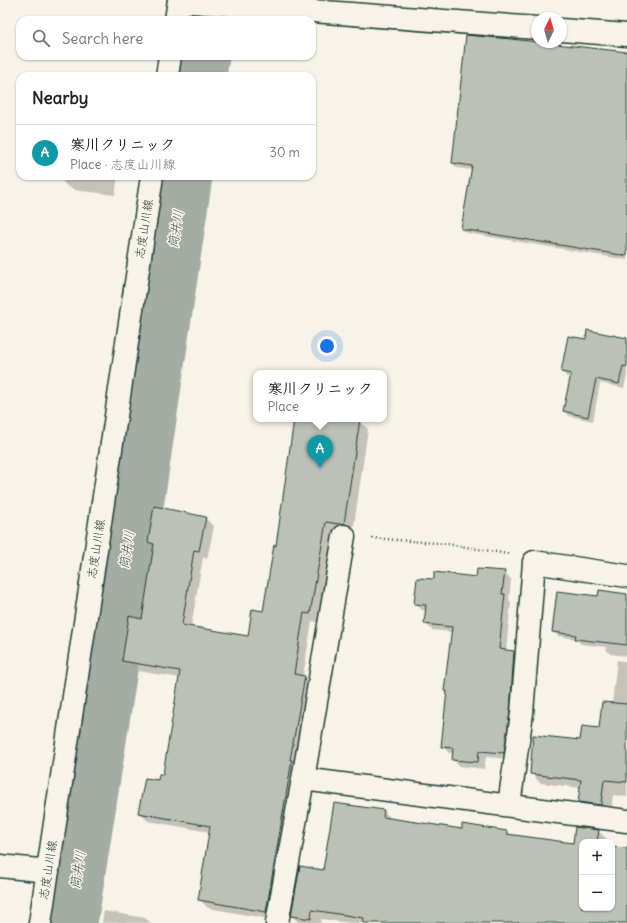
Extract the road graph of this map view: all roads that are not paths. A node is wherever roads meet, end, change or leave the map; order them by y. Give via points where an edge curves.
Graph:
1 (179, 5) edge
2 (531, 28) edge
3 (567, 30) edge
4 (627, 35) edge
5 (169, 60) edge
6 (168, 72) edge
7 (151, 180) edge
8 (344, 536) road end
9 (627, 576) edge
10 (303, 779) junction
11 (509, 805) junction
12 (627, 821) edge
13 (0, 866) edge
14 (48, 871) junction
15 (40, 923) edge
16 (277, 923) edge

1 - 2 street via 252,7
3 - 4 street
5 - 6 street
7 - 14 street, 志度山川線
8 - 10 street
9 - 11 street via 534,562 522,713
10 - 11 street
10 - 16 street
11 - 12 street
13 - 14 street
14 - 15 street, 志度山川線

